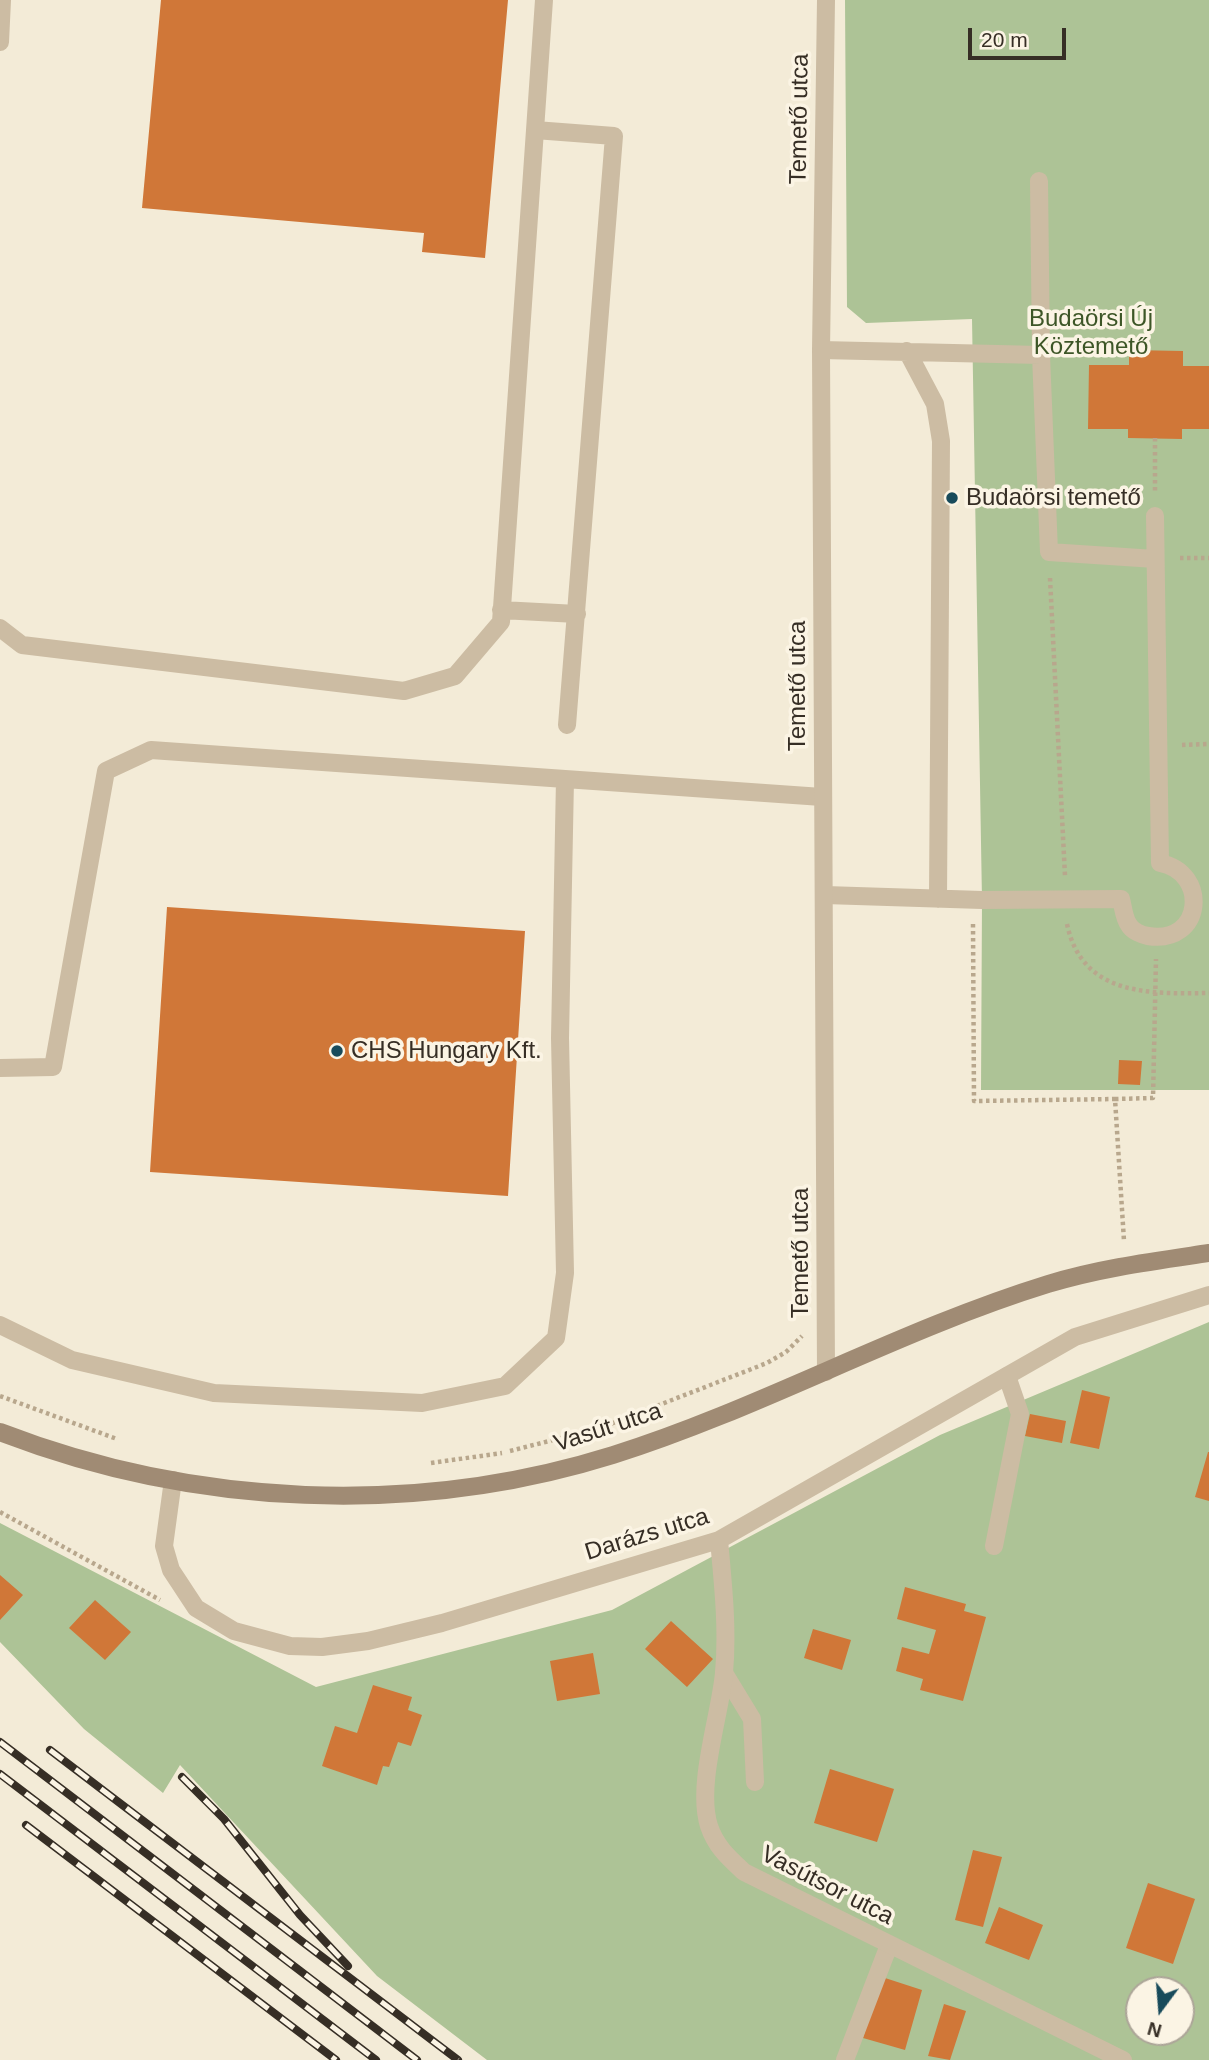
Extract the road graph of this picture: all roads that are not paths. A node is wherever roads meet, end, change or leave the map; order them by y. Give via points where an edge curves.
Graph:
1 (2, 0) edge
2 (544, 0) edge
3 (826, 0) edge
4 (0, 42) edge
5 (535, 130) junction
6 (1039, 181) dead end
7 (821, 350) junction
8 (907, 351) junction
9 (1041, 355) junction
10 (1155, 516) road end
11 (1155, 559) junction
12 (501, 610) junction
13 (577, 614) junction
14 (0, 628) edge
15 (568, 725) dead end
16 (565, 779) junction
17 (822, 797) junction
18 (824, 895) junction
19 (938, 899) junction
20 (0, 1068) edge
21 (1209, 1253) edge
22 (1209, 1295) edge
23 (0, 1325) edge
24 (826, 1372) junction
25 (1007, 1376) junction
26 (0, 1432) edge
27 (173, 1480) junction
28 (719, 1540) junction
29 (994, 1546) dead end
30 (724, 1673) junction
31 (755, 1782) dead end
32 (889, 1945) junction
33 (845, 2060) edge
34 (1123, 2060) edge

1 - 4 street
2 - 5 street
3 - 7 street, Temető utca
5 - 12 street
5 - 13 street via 614,136
6 - 9 street
7 - 8 street
7 - 17 street, Temető utca
8 - 9 street
8 - 19 street via 934,404 941,441
9 - 11 street via 1049,552
10 - 11 street
11 - 19 street via 1160,863 1181,870 1195,891 1197,901 1187,925 1169,936 1142,935 1129,926 1121,899
12 - 13 street
12 - 14 street via 500,622 455,676 404,691 22,645
13 - 15 street
16 - 17 street
16 - 20 street via 151,750 106,771 53,1067
16 - 23 street via 560,1038 565,1273 556,1338 505,1386 422,1403 214,1393 72,1360
17 - 18 street, Temető utca
18 - 19 street
18 - 24 street, Temető utca
21 - 24 street, Vasút utca via 1050,1283
22 - 25 street, Darázs utca via 1075,1337
24 - 27 street, Vasút utca via 681,1430 547,1473 409,1493 345,1496 233,1490
25 - 28 street, Darázs utca
25 - 29 street via 1020,1414
26 - 27 street, Vasút utca via 122,1470
27 - 28 street, Darázs utca via 164,1546 182,1590 196,1608 234,1631 290,1646 368,1641 442,1623
28 - 30 street, Vasútsor utca via 725,1604
30 - 31 street via 752,1719
30 - 32 street, Vasútsor utca via 707,1780 708,1825 719,1849 744,1872
32 - 33 street
32 - 34 street, Vasútsor utca

